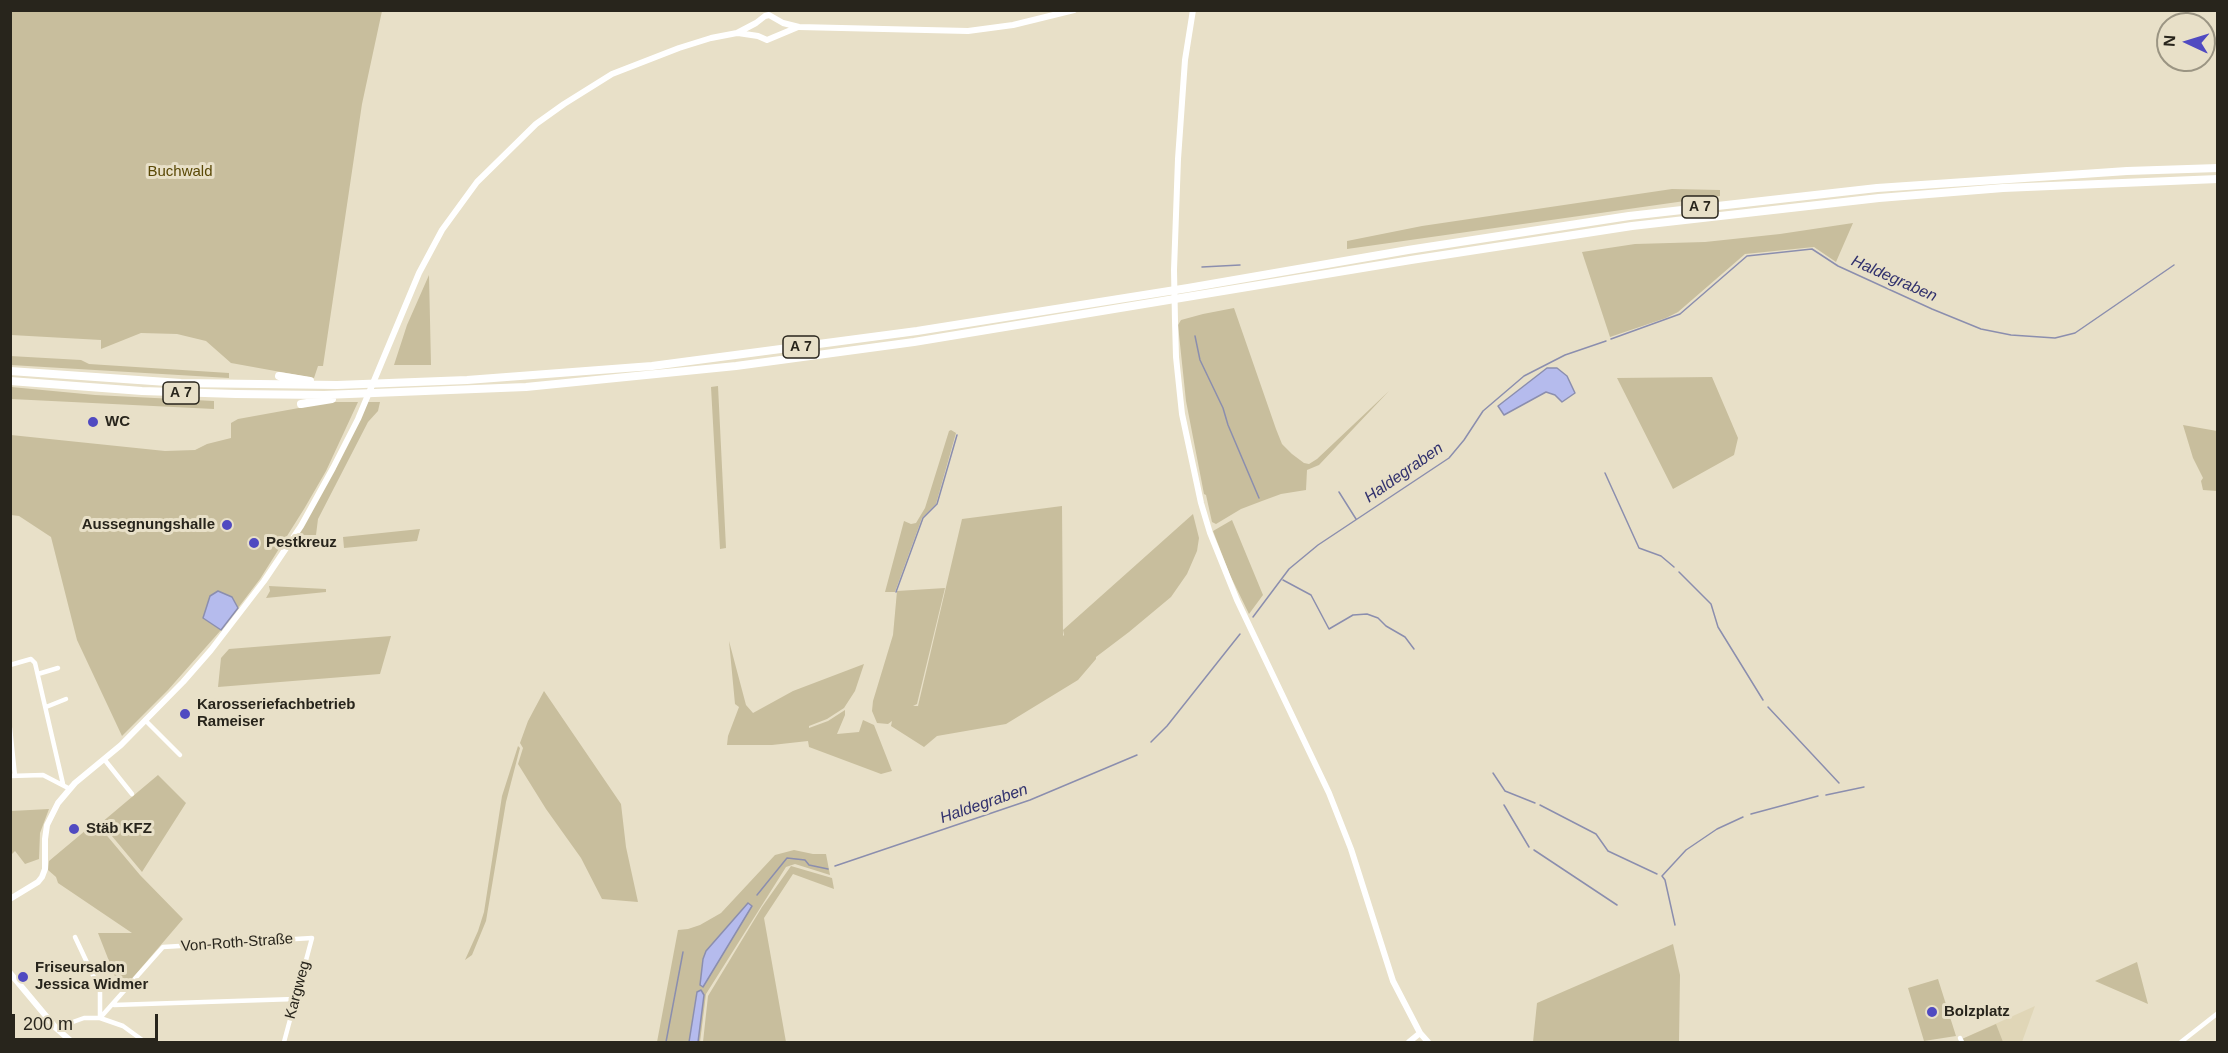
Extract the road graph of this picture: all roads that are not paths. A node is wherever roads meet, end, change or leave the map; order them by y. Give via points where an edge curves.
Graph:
1 (1074, 10) edge
2 (1193, 11) edge
3 (774, 16) edge
4 (760, 17) edge
5 (799, 27) junction
6 (737, 33) junction
7 (758, 36) junction
8 (777, 36) junction
9 (2217, 168) edge
10 (2217, 179) edge
11 (10, 371) edge
12 (279, 376) dead end
13 (10, 381) edge
14 (337, 385) junction
15 (352, 394) junction
16 (301, 404) dead end
17 (10, 665) edge
18 (58, 668) dead end
19 (38, 674) junction
20 (66, 699) dead end
21 (46, 707) junction
22 (145, 720) junction
23 (10, 728) edge
24 (180, 755) dead end
25 (104, 759) junction
26 (13, 776) edge
27 (63, 784) junction
28 (70, 789) junction
29 (132, 794) dead end
30 (10, 900) edge
31 (75, 937) dead end
32 (312, 938) joint
33 (10, 973) edge
34 (296, 999) junction
35 (114, 1005) junction
36 (2217, 1013) edge
37 (100, 1018) junction
38 (56, 1028) junction
39 (1420, 1033) junction
40 (72, 1042) edge
41 (145, 1042) edge
42 (284, 1042) edge
43 (1409, 1042) edge
44 (1428, 1042) edge
45 (2181, 1042) edge

1 - 5 main road via 968,31
2 - 39 main road via 1185,60 1178,159 1174,321 1182,414 1201,503 1237,600 1329,793 1393,981
3 - 4 main road
3 - 5 main road
3 - 8 main road via 780,28
4 - 6 main road
4 - 7 main road via 755,28
5 - 8 main road
6 - 7 main road
6 - 22 main road via 679,48 612,74 536,124 477,182 430,251 358,419 301,526 211,650
7 - 8 main road via 767,40
9 - 14 highway, A 7 via 2002,178 1759,200 1443,244 1151,294 735,356 536,376
10 - 15 highway, A 7 via 1992,189 1760,210 1632,226 914,342 736,366 526,387
11 - 14 highway, A 7 via 181,383
12 - 14 highway
13 - 15 highway, A 7 via 180,393
15 - 16 highway
17 - 19 street via 31,659
18 - 19 street
19 - 21 street
20 - 21 street
21 - 27 street
22 - 24 street
22 - 25 main road
23 - 26 street
25 - 28 main road
25 - 29 street
26 - 27 street via 43,775
27 - 28 street
28 - 30 main road via 47,825 42,877
31 - 37 street via 100,990
32 - 34 street, Kargweg
32 - 35 street, Von-Roth-Straße via 163,947
33 - 38 main road
34 - 35 street
34 - 42 street, Kargweg
35 - 37 street
36 - 45 street
37 - 38 street via 84,1018
37 - 41 street via 123,1026
38 - 40 main road
39 - 43 main road
39 - 44 main road

